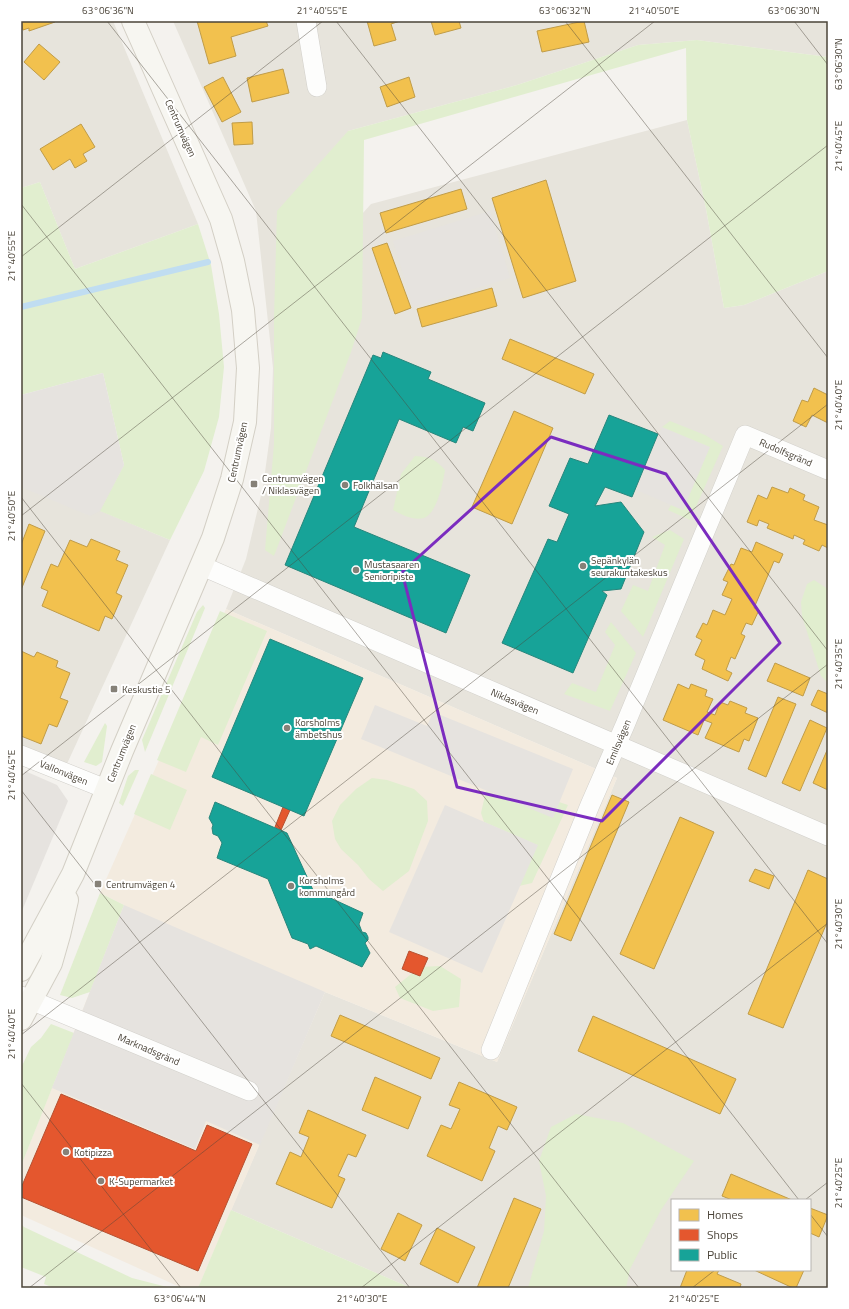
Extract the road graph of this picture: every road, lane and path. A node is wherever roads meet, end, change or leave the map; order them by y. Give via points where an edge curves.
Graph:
1 (133, 21) edge
2 (306, 21) edge
3 (317, 87) dead end
4 (745, 435) joint
5 (828, 470) edge
6 (202, 566) junction
7 (617, 745) junction
8 (21, 755) edge
9 (106, 790) junction
10 (828, 836) edge
11 (73, 874) junction
12 (21, 970) edge
13 (34, 1001) edge
14 (21, 1020) edge
15 (491, 1050) dead end
16 (249, 1091) dead end

1 - 6 main road, Centrumvägen via 221,219 234,261 243,310 248,368 245,422 232,479
2 - 3 street
4 - 5 street, Rudolfsgränd
4 - 7 street, Emilsvägen
6 - 7 street, Niklasvägen
6 - 9 main road, Centrumvägen
7 - 10 street, Niklasvägen
7 - 15 street, Emilsvägen via 590,805
8 - 9 street, Vallonvägen
9 - 11 main road, Centrumvägen
11 - 12 main road, Centrumvägen
11 - 13 main road, Centrumvägen via 59,935
13 - 14 main road, Centrumvägen
13 - 16 street, Marknadsgränd

